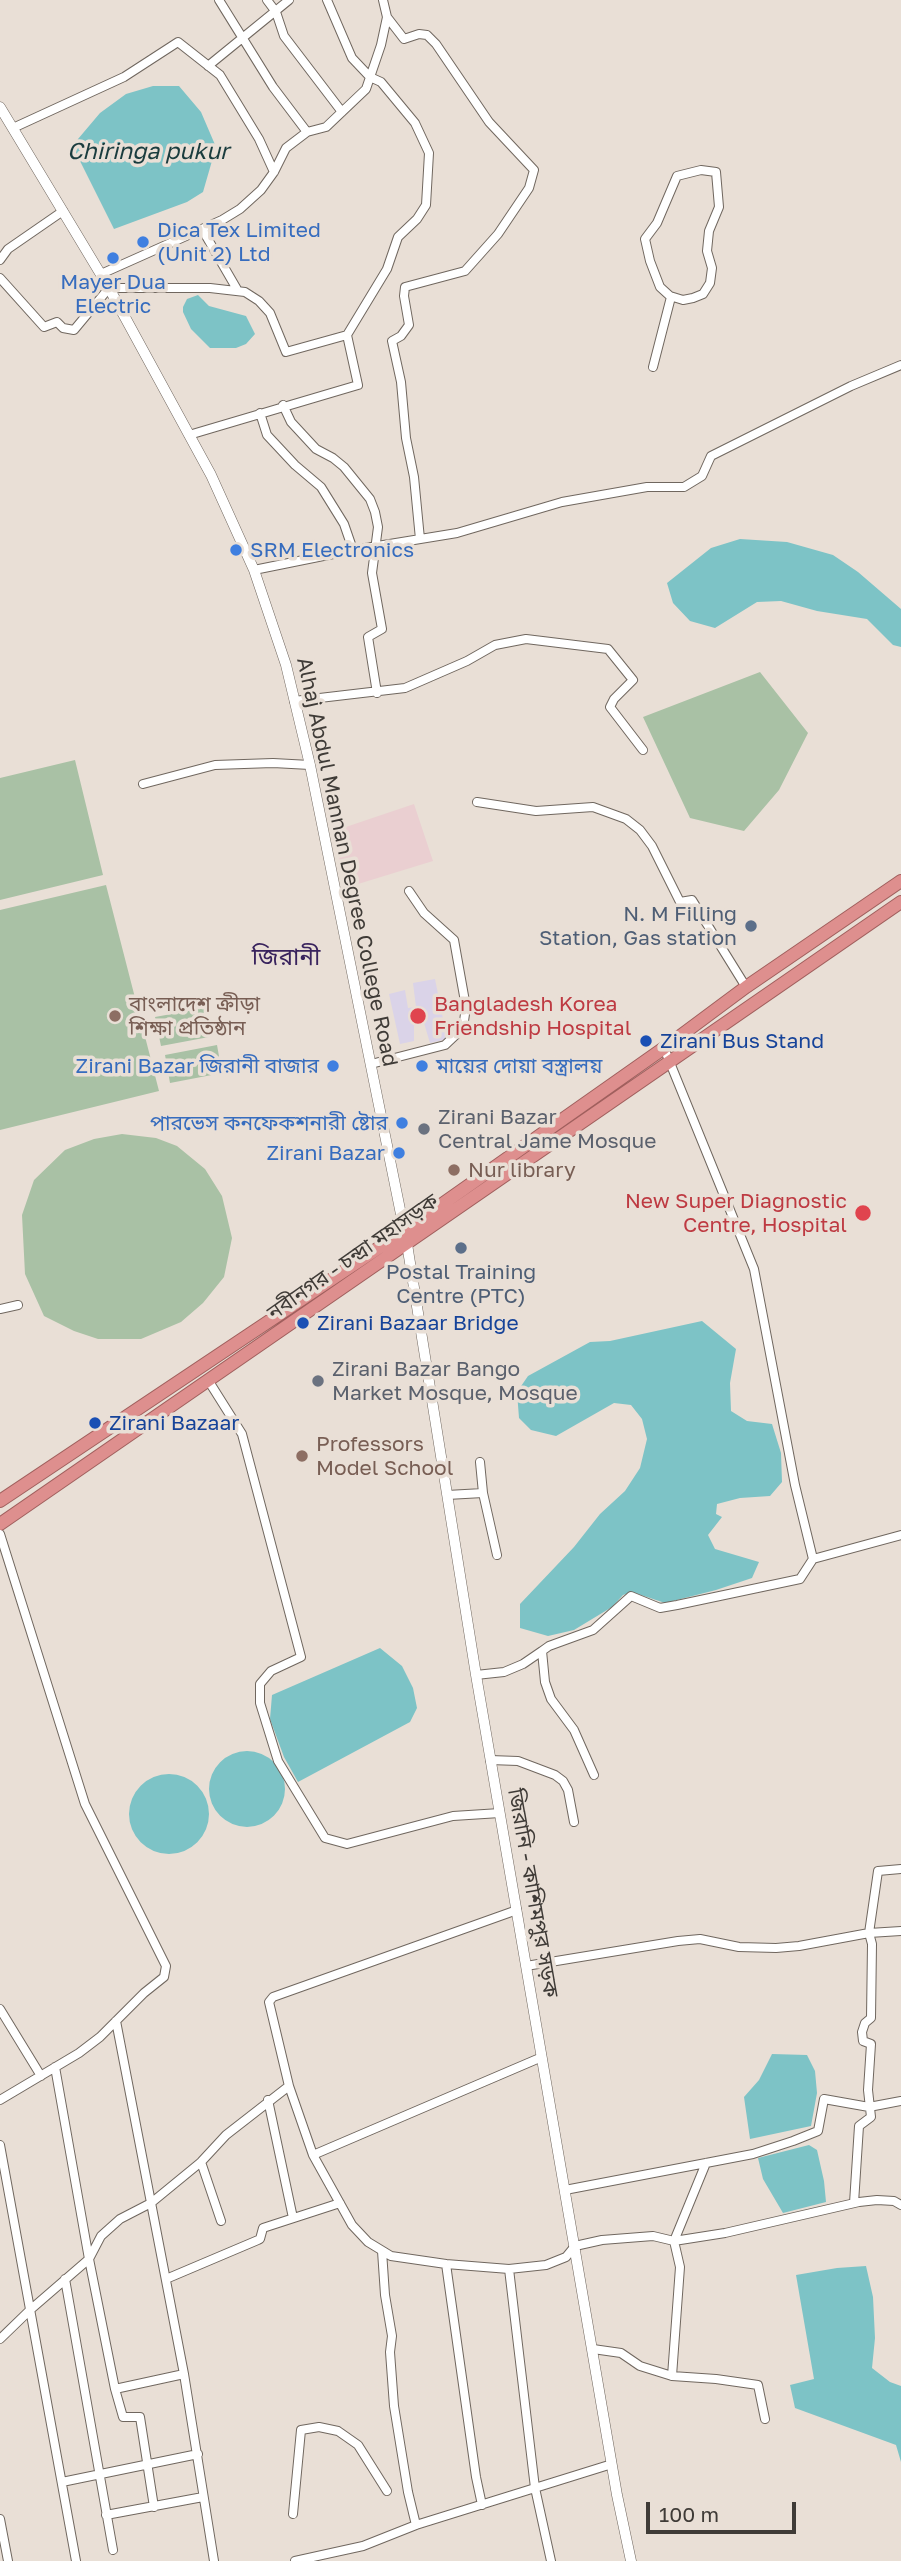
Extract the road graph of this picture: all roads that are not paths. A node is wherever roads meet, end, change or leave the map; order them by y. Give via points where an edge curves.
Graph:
1 (219, 0) edge
2 (267, 0) edge
3 (289, 0) edge
4 (327, 0) edge
5 (383, 0) edge
6 (276, 12) junction
7 (387, 17) junction
8 (242, 39) junction
9 (208, 66) junction
10 (370, 77) junction
11 (0, 107) edge
12 (342, 112) junction
13 (13, 128) junction
14 (307, 132) junction
15 (274, 172) junction
16 (63, 211) junction
17 (202, 229) junction
18 (0, 260) edge
19 (101, 274) junction
20 (0, 278) edge
21 (109, 288) junction
22 (238, 291) junction
23 (670, 296) junction
24 (347, 335) junction
25 (901, 365) edge
26 (653, 367) dead end
27 (283, 405) junction
28 (260, 413) junction
29 (189, 435) junction
30 (420, 539) junction
31 (375, 546) junction
32 (353, 550) junction
33 (254, 569) junction
34 (377, 693) junction
35 (294, 701) junction
36 (643, 750) dead end
37 (310, 765) junction
38 (144, 784) dead end
39 (477, 802) dead end
40 (901, 881) edge
41 (409, 891) dead end
42 (901, 902) edge
43 (746, 987) junction
44 (666, 1054) junction
45 (371, 1064) junction
46 (406, 1237) junction
47 (18, 1305) dead end
48 (0, 1309) edge
49 (208, 1380) junction
50 (480, 1462) dead end
51 (483, 1493) junction
52 (447, 1495) junction
53 (0, 1501) edge
54 (0, 1524) edge
55 (0, 1534) edge
56 (901, 1535) edge
57 (497, 1555) dead end
58 (813, 1559) junction
59 (542, 1651) junction
60 (475, 1675) junction
61 (491, 1760) junction
62 (594, 1775) dead end
63 (500, 1813) junction
64 (575, 1822) dead end
65 (901, 1869) edge
66 (517, 1910) junction
67 (901, 1931) edge
68 (869, 1933) junction
69 (526, 1966) junction
70 (0, 2009) edge
71 (116, 2021) junction
72 (542, 2057) junction
73 (55, 2067) junction
74 (41, 2076) junction
75 (289, 2085) junction
76 (0, 2100) edge
77 (268, 2100) junction
78 (901, 2101) edge
79 (869, 2107) junction
80 (0, 2145) edge
81 (313, 2155) junction
82 (201, 2162) junction
83 (706, 2163) junction
84 (565, 2190) junction
85 (152, 2203) junction
86 (340, 2203) junction
87 (854, 2203) junction
88 (901, 2205) edge
89 (293, 2218) junction
90 (221, 2221) dead end
91 (674, 2241) junction
92 (575, 2246) junction
93 (382, 2251) junction
94 (89, 2259) junction
95 (446, 2264) junction
96 (509, 2269) junction
97 (65, 2279) junction
98 (166, 2279) junction
99 (30, 2309) junction
100 (0, 2339) edge
101 (593, 2349) junction
102 (184, 2374) junction
103 (672, 2375) junction
104 (115, 2389) junction
105 (765, 2419) dead end
106 (198, 2454) junction
107 (148, 2464) junction
108 (612, 2464) junction
109 (99, 2474) junction
110 (62, 2482) junction
111 (536, 2488) junction
112 (387, 2491) dead end
113 (203, 2497) junction
114 (482, 2505) junction
115 (154, 2507) junction
116 (293, 2514) dead end
117 (106, 2515) junction
118 (0, 2519) edge
119 (416, 2525) junction
120 (113, 2550) dead end
121 (8, 2561) edge
122 (76, 2561) edge
123 (214, 2561) edge
124 (295, 2561) edge
125 (551, 2561) edge
126 (631, 2561) edge

1 - 8 street
2 - 6 street
3 - 6 street
4 - 10 street via 352,58
5 - 7 street
6 - 8 street
6 - 12 street via 284,36
7 - 10 street
7 - 30 street via 404,39 427,35 436,44 489,122 534,170 529,188 498,234 465,271 405,287 409,325 392,341
8 - 9 street
8 - 14 street
9 - 13 street via 178,42 124,78
9 - 15 street via 227,86
10 - 12 street via 366,89
10 - 24 street via 381,82 415,124 429,153 426,205 398,237 387,269
11 - 13 street, Alhaj Abdul Mannan Degree College Road
12 - 14 street via 326,127
13 - 16 street, Alhaj Abdul Mannan Degree College Road
14 - 15 street via 286,148
15 - 17 street via 240,209
16 - 18 street via 8,249
16 - 19 street, Alhaj Abdul Mannan Degree College Road
17 - 19 street
17 - 22 street
19 - 21 street, Alhaj Abdul Mannan Degree College Road
20 - 21 street via 44,327 57,322 74,330
21 - 22 street
21 - 29 street, Alhaj Abdul Mannan Degree College Road
22 - 24 street via 260,301 270,313 286,352
23 - 23 street via 660,287 645,239 677,176 701,170 716,172 719,207 709,231 710,284 693,298
23 - 26 street
24 - 27 street via 358,385
25 - 30 street via 711,456 702,476 684,487 647,487 562,502 457,533
27 - 28 street
27 - 31 street via 291,422 316,449 344,467 370,499 378,527
28 - 29 street
28 - 32 street via 267,435 321,487 344,524
29 - 33 street, Alhaj Abdul Mannan Degree College Road
30 - 31 street
31 - 32 street
31 - 34 street via 372,573 382,629 368,637
32 - 33 street
33 - 35 street, Alhaj Abdul Mannan Degree College Road
34 - 35 street
34 - 36 street via 405,688 495,645 526,639 608,649 633,680 610,708
35 - 37 street, Alhaj Abdul Mannan Degree College Road
37 - 38 street via 215,765
37 - 45 street, Alhaj Abdul Mannan Degree College Road
39 - 43 street via 527,811 593,807 626,819 652,846 680,902 692,900
40 - 43 highway, নবীনগর - চন্দ্রা মহাসড়ক
41 - 45 street via 454,940 466,1007 463,1028 446,1045
42 - 44 highway, নবীনগর - চন্দ্রা মহাসড়ক
43 - 44 highway, নবীনগর - চন্দ্রা মহাসড়ক
44 - 46 highway, নবীনগর - চন্দ্রা মহাসড়ক
44 - 58 street via 754,1269
45 - 46 street, Alhaj Abdul Mannan Degree College Road
46 - 49 highway, নবীনগর - চন্দ্রা মহাসড়ক
46 - 52 street, জিরানি - কাশিমপুর সড়ক
46 - 53 highway, নবীনগর - চন্দ্রা মহাসড়ক
47 - 48 street
49 - 54 highway, নবীনগর - চন্দ্রা মহাসড়ক
49 - 63 street via 242,1434 301,1657 271,1671 260,1684 260,1703 278,1761 325,1838 347,1844 453,1816
50 - 51 street
51 - 52 street
51 - 57 street
52 - 60 street, জিরানি - কাশিমপুর সড়ক
55 - 71 street via 85,1804 166,1966 164,1977
56 - 58 street
58 - 59 street via 800,1579 677,1605 660,1608 631,1596 593,1630
59 - 60 street via 504,1672
59 - 62 street via 551,1699 574,1730
60 - 61 street, জিরানি - কাশিমপুর সড়ক
61 - 63 street, জিরানি - কাশিমপুর সড়ক
61 - 64 street via 518,1761 555,1775 568,1790
63 - 66 street, জিরানি - কাশিমপুর সড়ক
65 - 68 street via 878,1871
66 - 69 street, জিরানি - কাশিমপুর সড়ক
66 - 75 street via 273,1997 269,2002
67 - 68 street
68 - 69 street via 776,1948 700,1939 678,1941
68 - 79 street via 872,2018 862,2032 863,2041 871,2044
69 - 72 street, জিরানি - কাশিমপুর সড়ক
70 - 74 street
71 - 73 street
71 - 85 street
72 - 81 street
72 - 84 street, জিরানি - কাশিমপুর সড়ক
73 - 74 street
73 - 94 street
74 - 76 street
75 - 77 street
75 - 81 street
77 - 82 street
77 - 89 street
78 - 79 street
79 - 83 street via 824,2099 818,2131 753,2154
79 - 87 street via 870,2117 859,2126
80 - 99 street
81 - 86 street
82 - 85 street
82 - 90 street
83 - 84 street
83 - 91 street
84 - 92 street, জিরানি - কাশিমপুর সড়ক
85 - 94 street via 120,2219 101,2236
85 - 98 street
86 - 89 street
86 - 93 street via 352,2225
87 - 88 street via 877,2200
87 - 91 street
89 - 98 street via 262,2228 258,2240
91 - 92 street via 653,2235
91 - 103 street via 680,2267
92 - 96 street via 566,2257 546,2265
92 - 101 street, জিরানি - কাশিমপুর সড়ক
93 - 95 street
93 - 119 street via 394,2406
94 - 97 street
94 - 104 street
95 - 96 street
95 - 114 street
96 - 111 street
97 - 99 street
97 - 109 street
98 - 102 street
99 - 100 street
99 - 110 street
101 - 103 street via 621,2353 640,2366
101 - 108 street, জিরানি - কাশিমপুর সড়ক
102 - 104 street
102 - 106 street
103 - 105 street via 758,2385
104 - 107 street via 123,2417 140,2417
106 - 107 street
106 - 113 street
107 - 109 street
107 - 115 street
108 - 111 street
108 - 126 street, জিরানি - কাশিমপুর সড়ক
109 - 110 street
109 - 117 street
110 - 122 street
111 - 114 street
111 - 125 street
112 - 116 street via 358,2445 338,2431 301,2430
113 - 115 street
113 - 123 street
114 - 119 street
115 - 117 street
117 - 120 street
118 - 121 street
119 - 124 street via 363,2546

